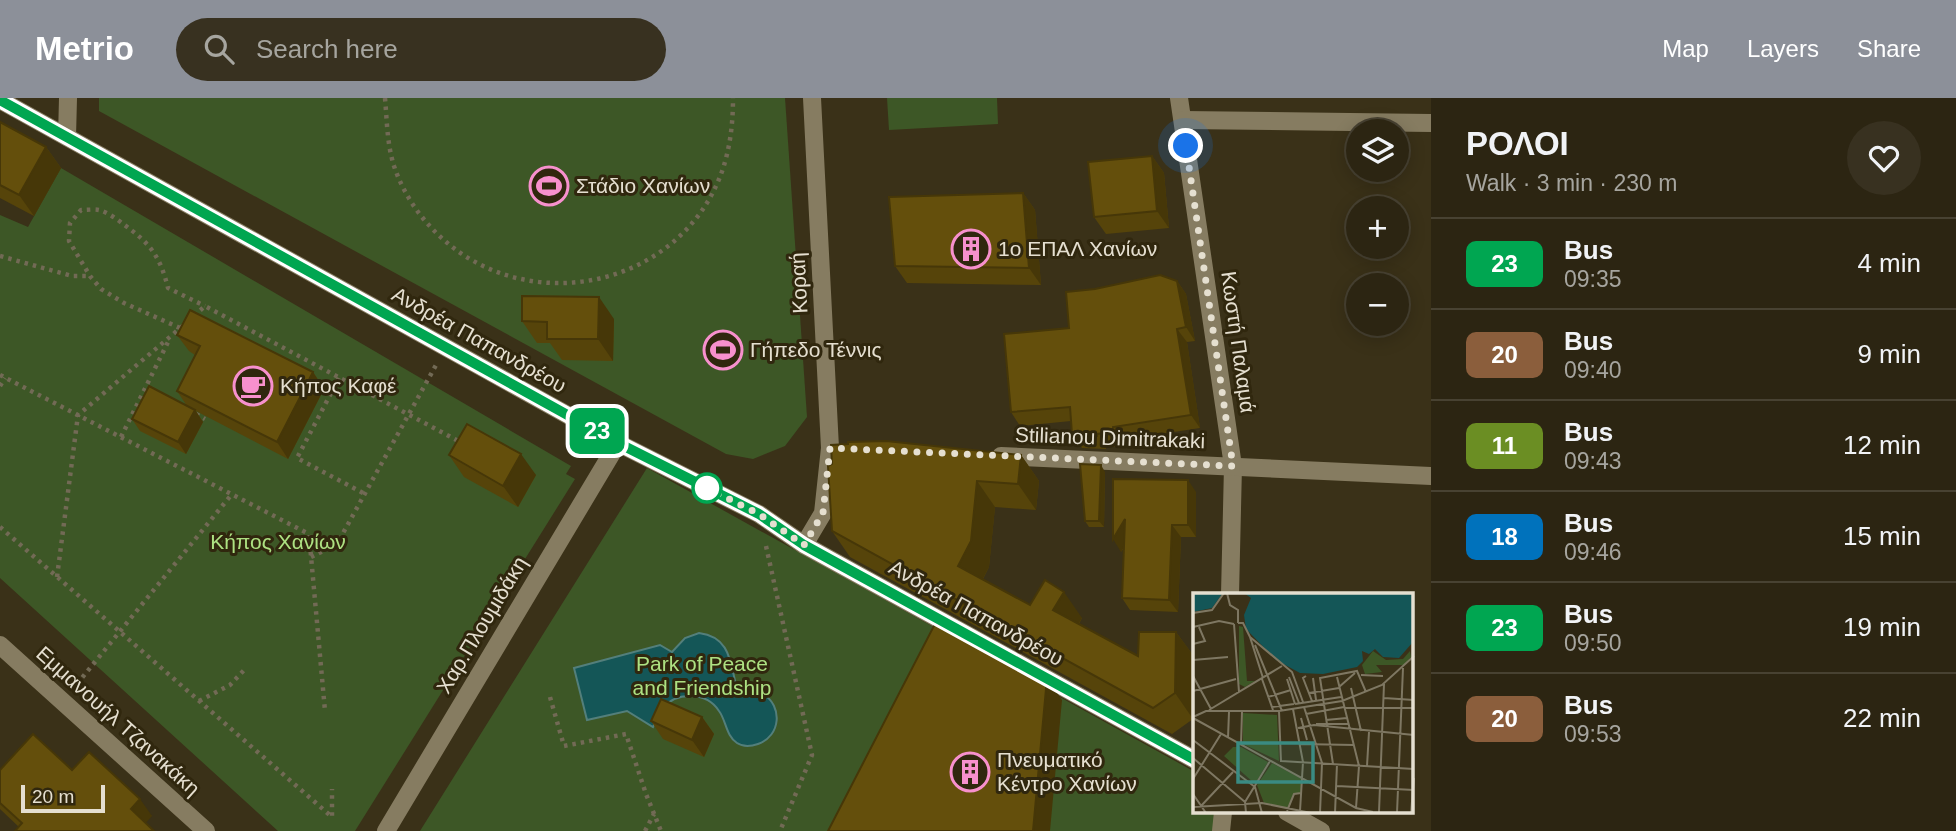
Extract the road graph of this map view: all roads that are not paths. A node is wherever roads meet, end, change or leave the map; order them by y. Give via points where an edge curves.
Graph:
1 (68, 98) edge
2 (813, 98) edge
3 (1179, 98) edge
4 (0, 100) edge
5 (1182, 120) junction
6 (1431, 123) edge
7 (67, 137) junction
8 (618, 443) junction
9 (982, 455) edge
10 (1233, 466) junction
11 (1431, 476) edge
12 (804, 545) junction
13 (1230, 593) edge
14 (0, 645) edge
15 (1193, 759) edge
16 (1291, 814) edge
17 (206, 831) edge
18 (386, 831) edge
19 (1321, 831) edge

1 - 7 street
2 - 12 street, Κοραή via 837,449 823,513
3 - 5 street, Κωστή Παλαμά
4 - 7 street, Ανδρέα Παπανδρέου
5 - 6 street
5 - 10 street, Κωστή Παλαμά
7 - 8 street, Ανδρέα Παπανδρέου
8 - 12 street, Ανδρέα Παπανδρέου via 759,514
8 - 18 street, Χαρ.Πλουμιδάκη
9 - 10 street, Stilianou Dimitrakaki
10 - 11 street, Stilianou Dimitrakaki
10 - 13 street, Κωστή Παλαμά
12 - 15 street, Ανδρέα Παπανδρέου
14 - 17 street, Εμμανουήλ Τζανακάκη
16 - 19 street

